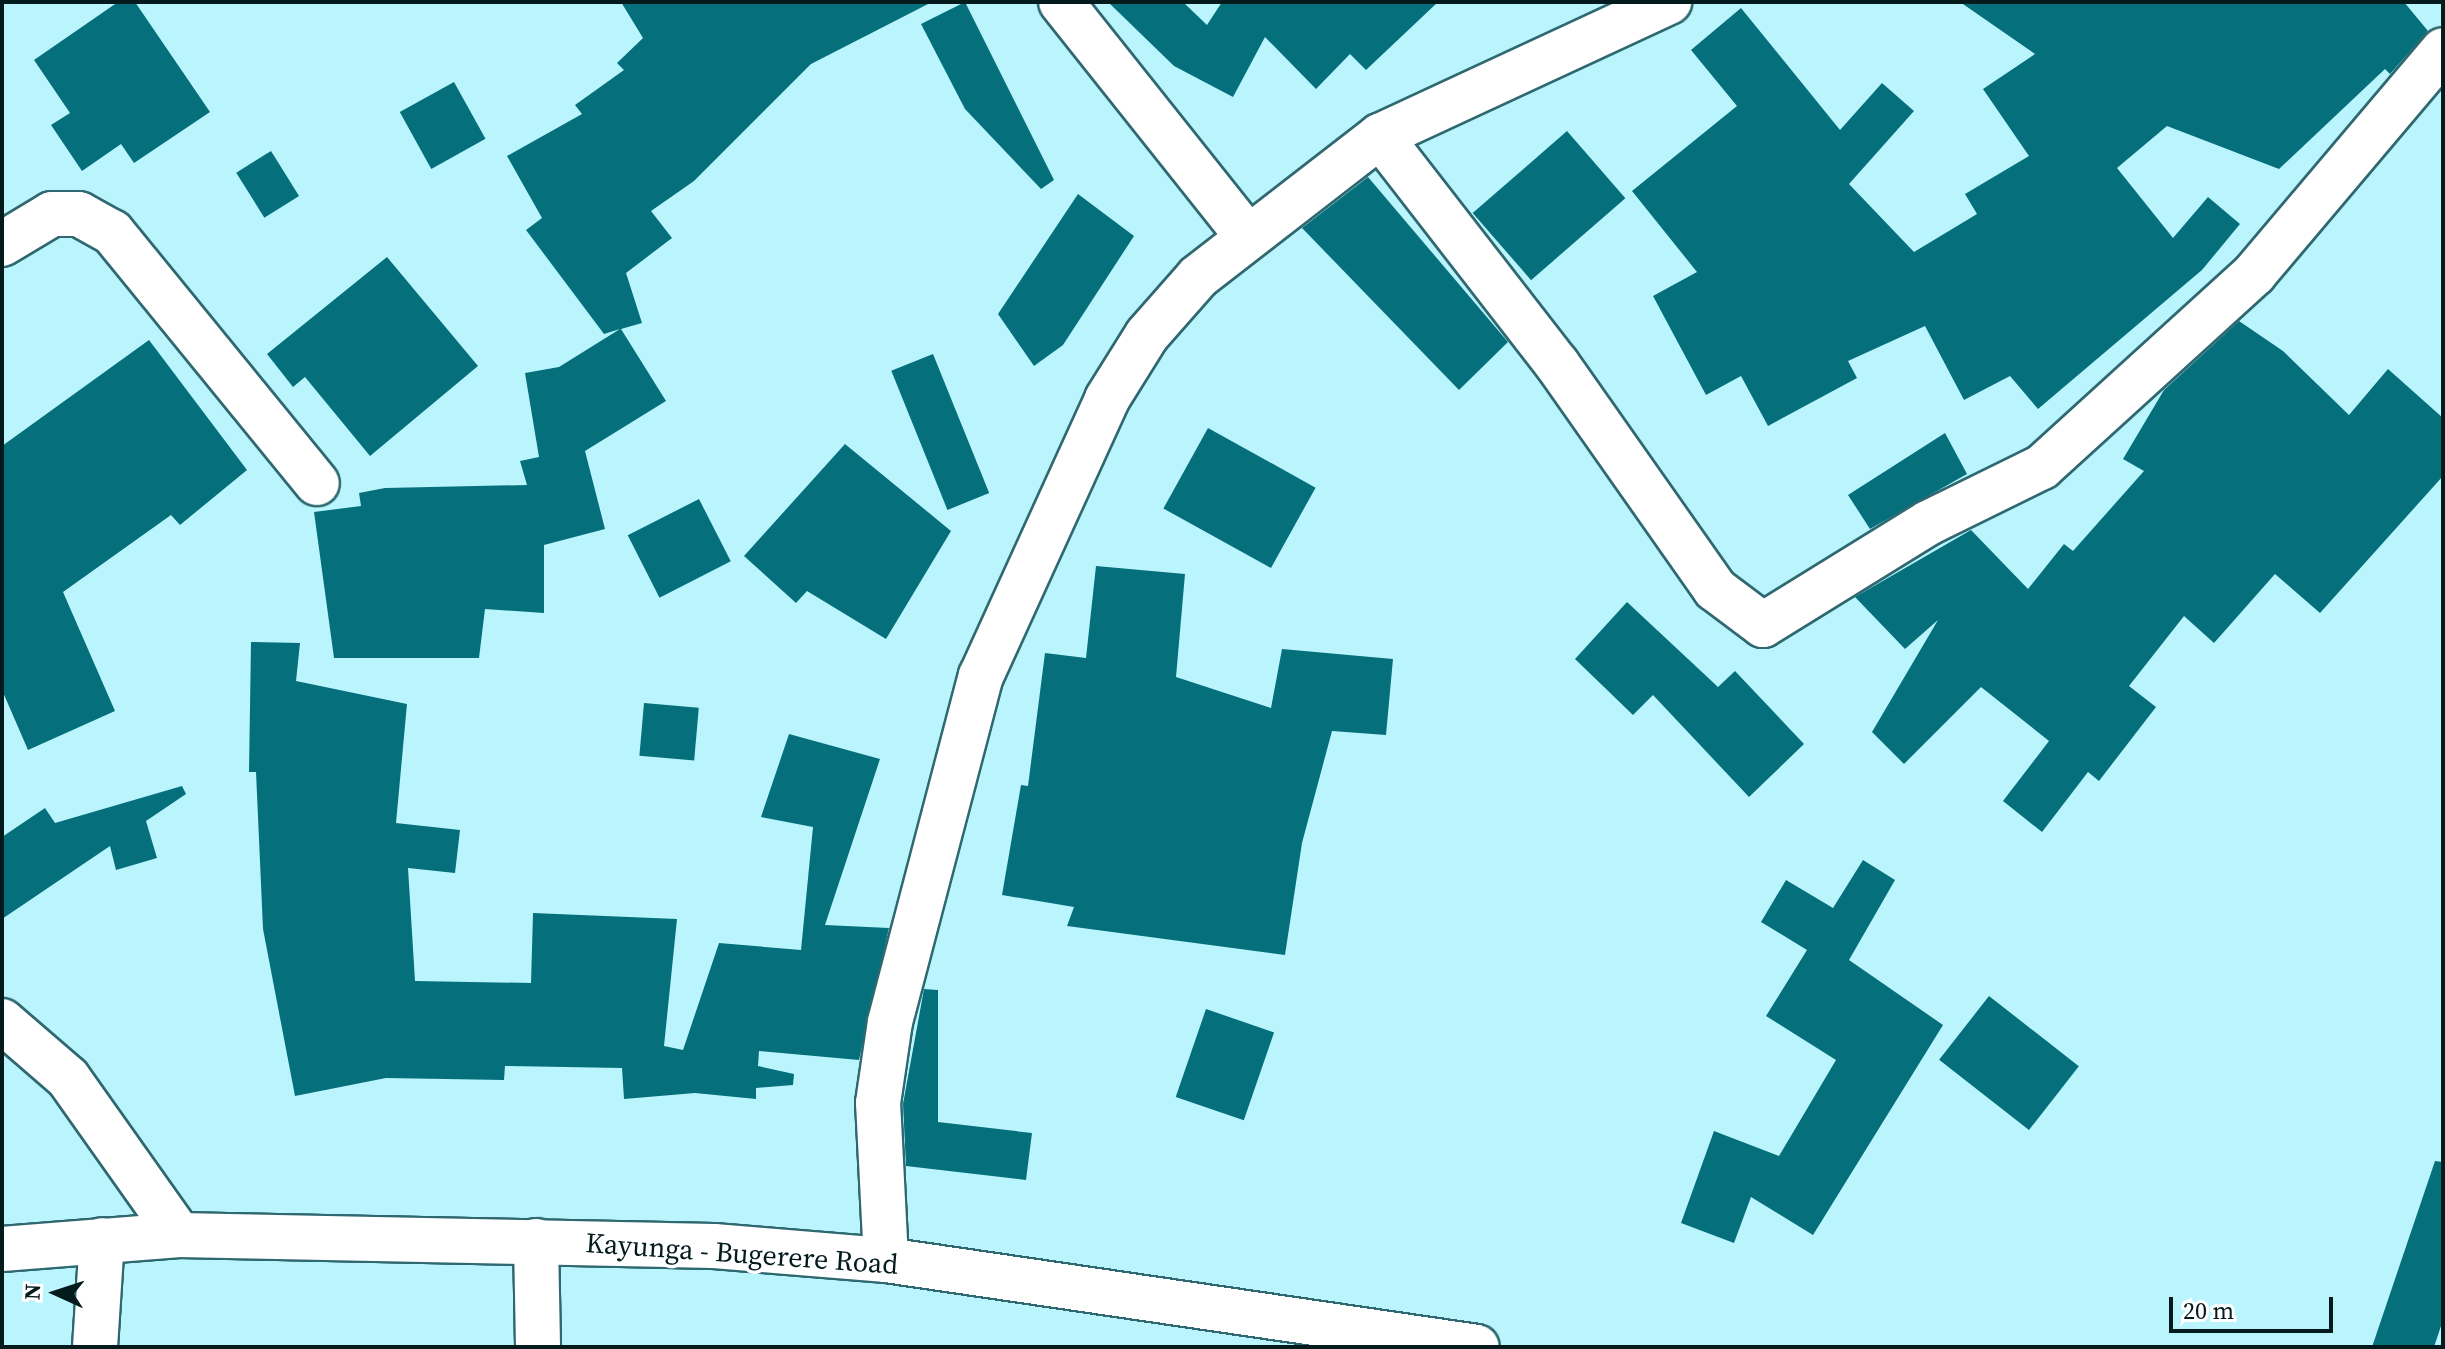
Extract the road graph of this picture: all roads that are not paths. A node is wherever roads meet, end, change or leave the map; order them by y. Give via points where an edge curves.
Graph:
1 (1061, 2) edge
2 (1669, 2) edge
3 (2443, 50) edge
4 (1380, 136) junction
5 (1247, 236) junction
6 (2, 244) edge
7 (317, 483) dead end
8 (2, 1021) edge
9 (179, 1235) junction
10 (102, 1240) junction
11 (536, 1241) junction
12 (2, 1249) edge
13 (886, 1260) junction
14 (95, 1347) edge
15 (538, 1347) edge
16 (1477, 1347) edge

1 - 5 street
2 - 4 street
3 - 4 street via 2254,274 2042,467 1928,523 1763,625 1715,589 1557,364
4 - 5 street
5 - 13 street via 1147,335 1107,399 981,676 890,1022 878,1103
6 - 7 street via 52,214 79,214 112,232
8 - 9 street via 68,1078
9 - 10 street, Kayunga - Bugerere Road
9 - 11 street, Kayunga - Bugerere Road
10 - 12 street, Kayunga - Bugerere Road
10 - 14 street
11 - 13 street, Kayunga - Bugerere Road
11 - 15 street
13 - 16 street, Kayunga - Bugerere Road

